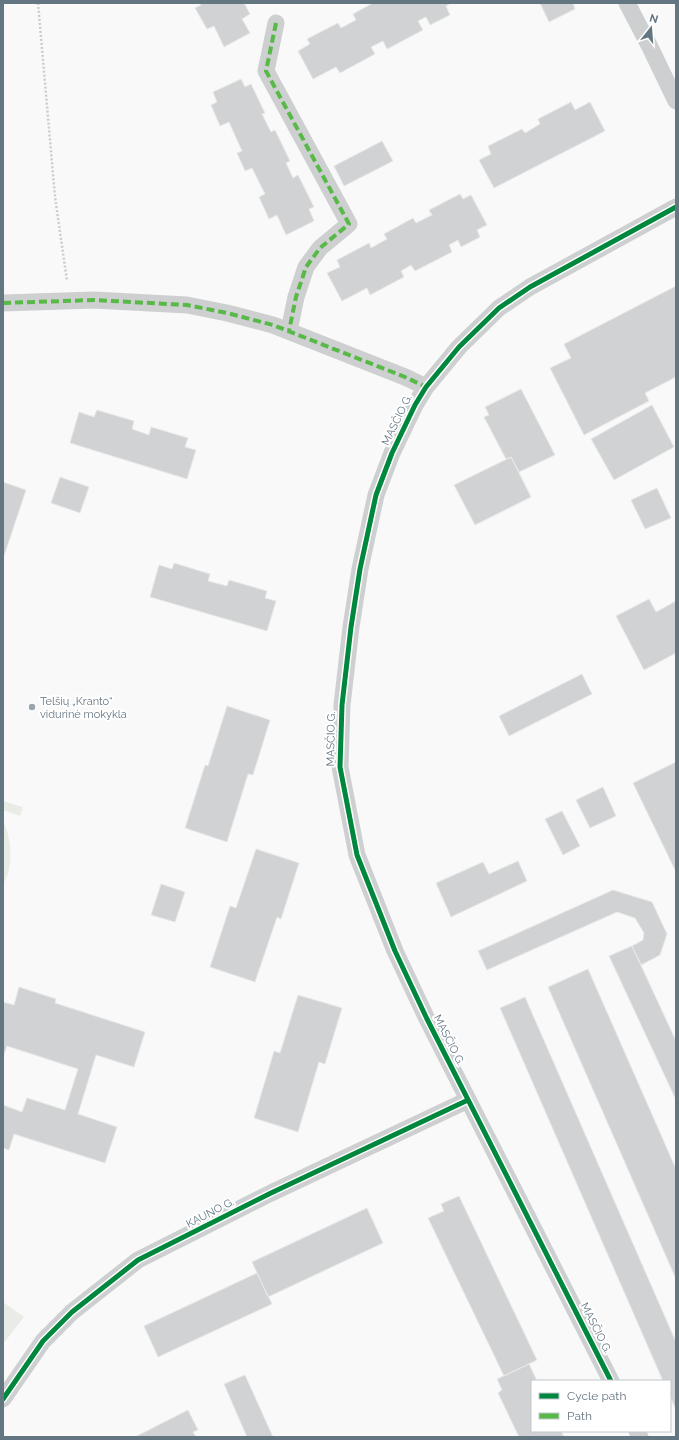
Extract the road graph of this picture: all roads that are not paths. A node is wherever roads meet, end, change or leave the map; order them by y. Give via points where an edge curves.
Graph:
1 (627, 3) edge
2 (276, 23) dead end
3 (676, 101) edge
4 (676, 207) edge
5 (3, 303) edge
6 (289, 331) junction
7 (426, 387) junction
8 (468, 1100) junction
9 (610, 1380) edge
10 (3, 1399) edge

1 - 3 street
2 - 6 street via 266,71 349,224 320,248 306,267
4 - 7 street, MASČIO G. via 530,287 499,308 459,347
5 - 6 street via 94,300 187,306 227,313
6 - 7 street
7 - 8 street, MASČIO G. via 414,405 392,453 374,502 360,568 344,681 340,767 357,855 363,871 395,951
8 - 9 street, MASČIO G.
8 - 10 street, KAUNO G. via 271,1193 138,1260 72,1312 48,1336

